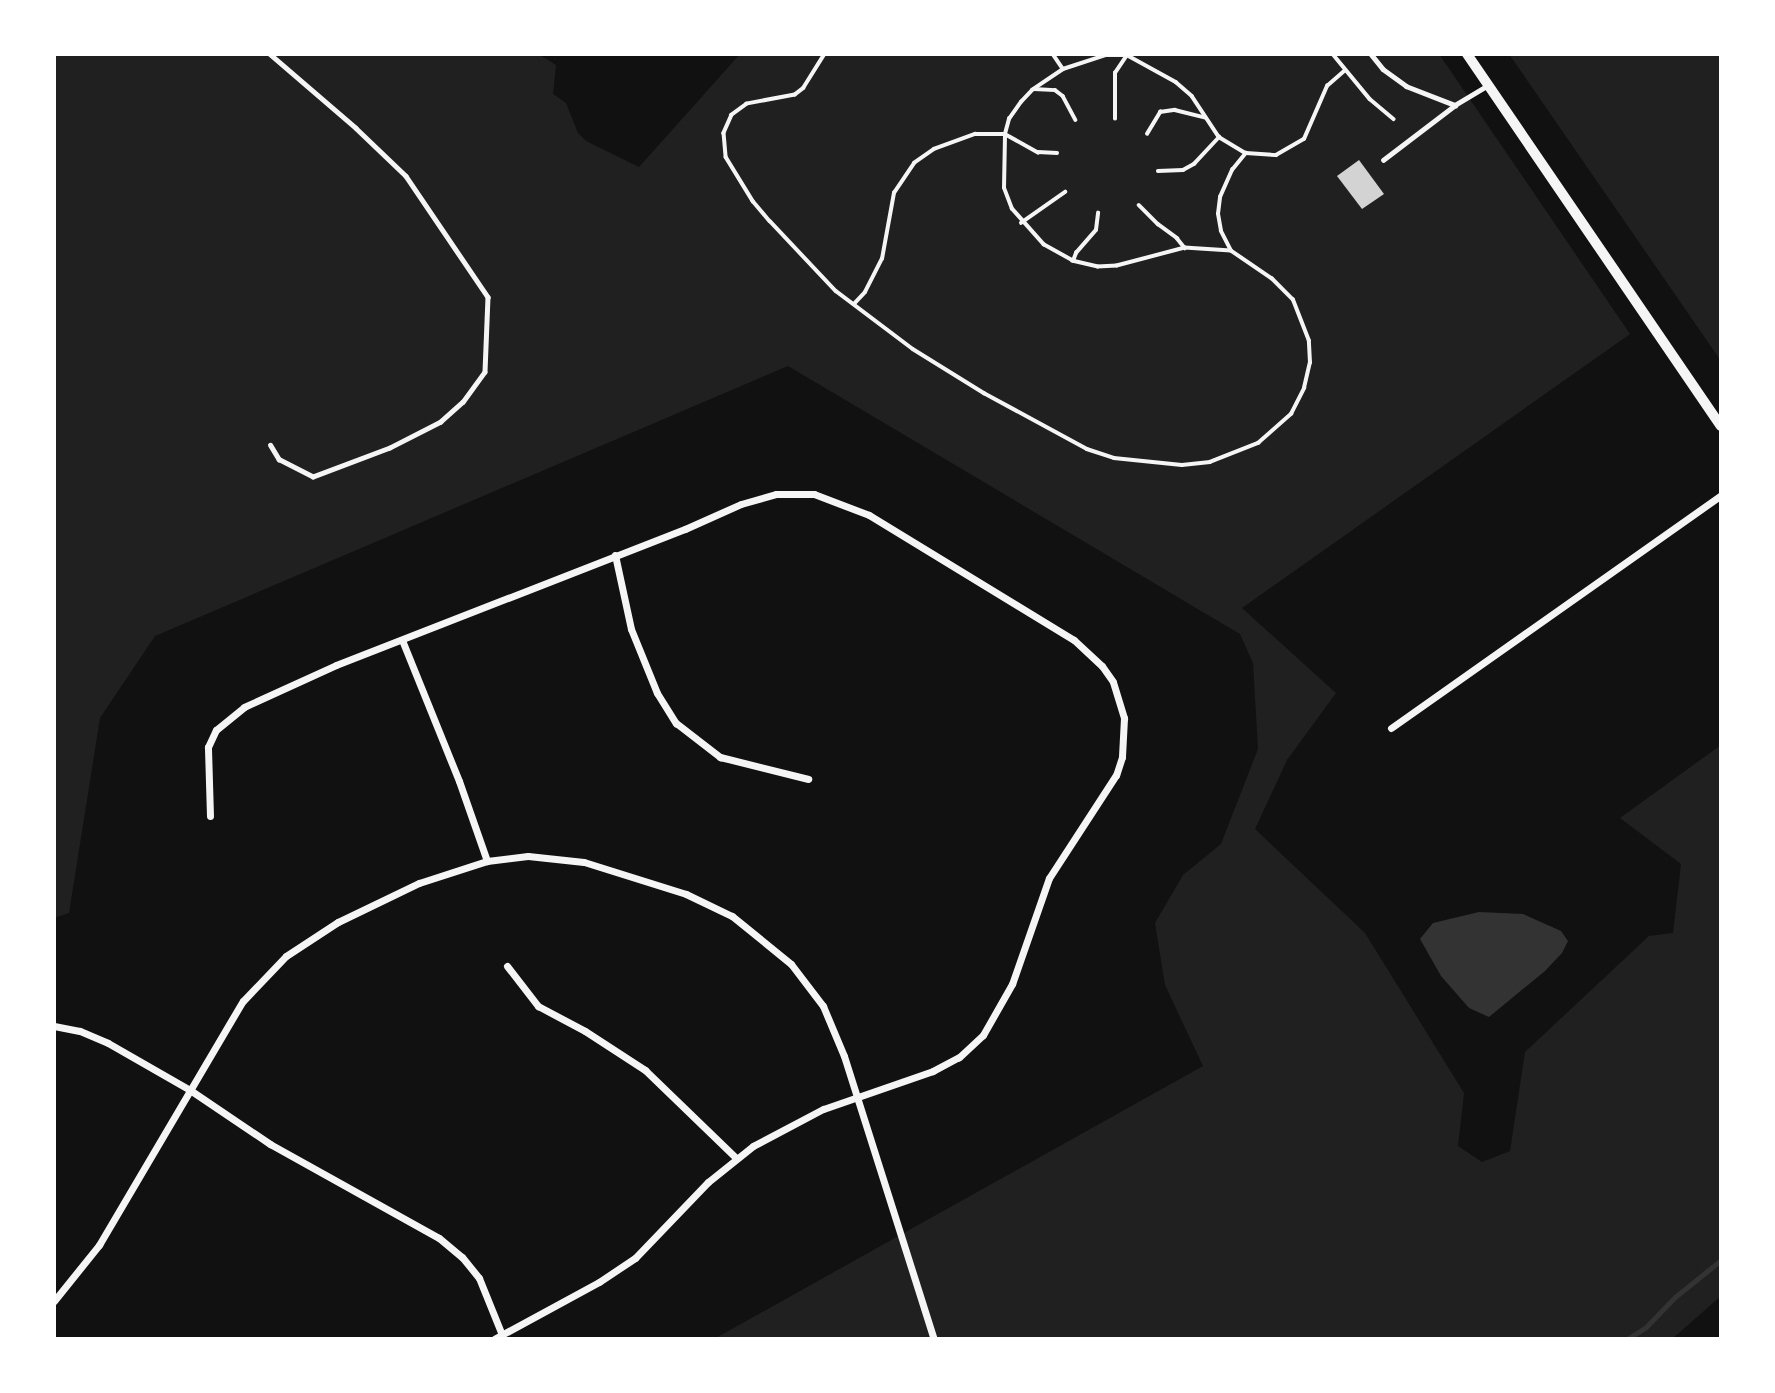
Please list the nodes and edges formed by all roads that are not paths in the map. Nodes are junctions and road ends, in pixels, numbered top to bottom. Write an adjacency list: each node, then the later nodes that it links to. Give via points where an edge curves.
1 (270, 54): 8 (lane, via 406,176 488,297 485,372 441,422 390,448 313,477 279,460)
2 (1371, 54): 5 (lane, via 1406,86)
3 (1467, 54): 4 (street)
4 (1488, 84): 5 (lane); 7 (street)
5 (1455, 105): 6 (lane)
6 (1384, 160)
7 (1721, 426)
8 (270, 445)
9 (1721, 495): 12 (street)
10 (615, 555): 11 (street); 13 (street, via 631,629 657,693 677,723 720,757); 19 (street, via 758,498 814,494 869,515 1074,640 1113,682 1124,718 1124,748 1116,775 1049,878 1012,984 994,1019 971,1047 946,1065)
11 (402, 640): 14 (street, via 261,698 228,718 208,747); 15 (street)
12 (1391, 728)
13 (808, 779)
14 (210, 816)
15 (487, 861): 18 (street, via 419,883 338,922 286,956 243,1001); 19 (street, via 528,856 584,862 686,894 732,916 792,964 823,1006)
16 (507, 966): 20 (street, via 538,1006 645,1070)
17 (54, 1026): 18 (street, via 94,1037)
18 (190, 1090): 21 (street, via 99,1245); 22 (street, via 240,1126 451,1247 479,1278)
19 (858, 1098): 20 (street, via 800,1119); 23 (street)
20 (736, 1158): 22 (street, via 635,1258)
21 (54, 1301)
22 (498, 1337)
23 (934, 1339)

